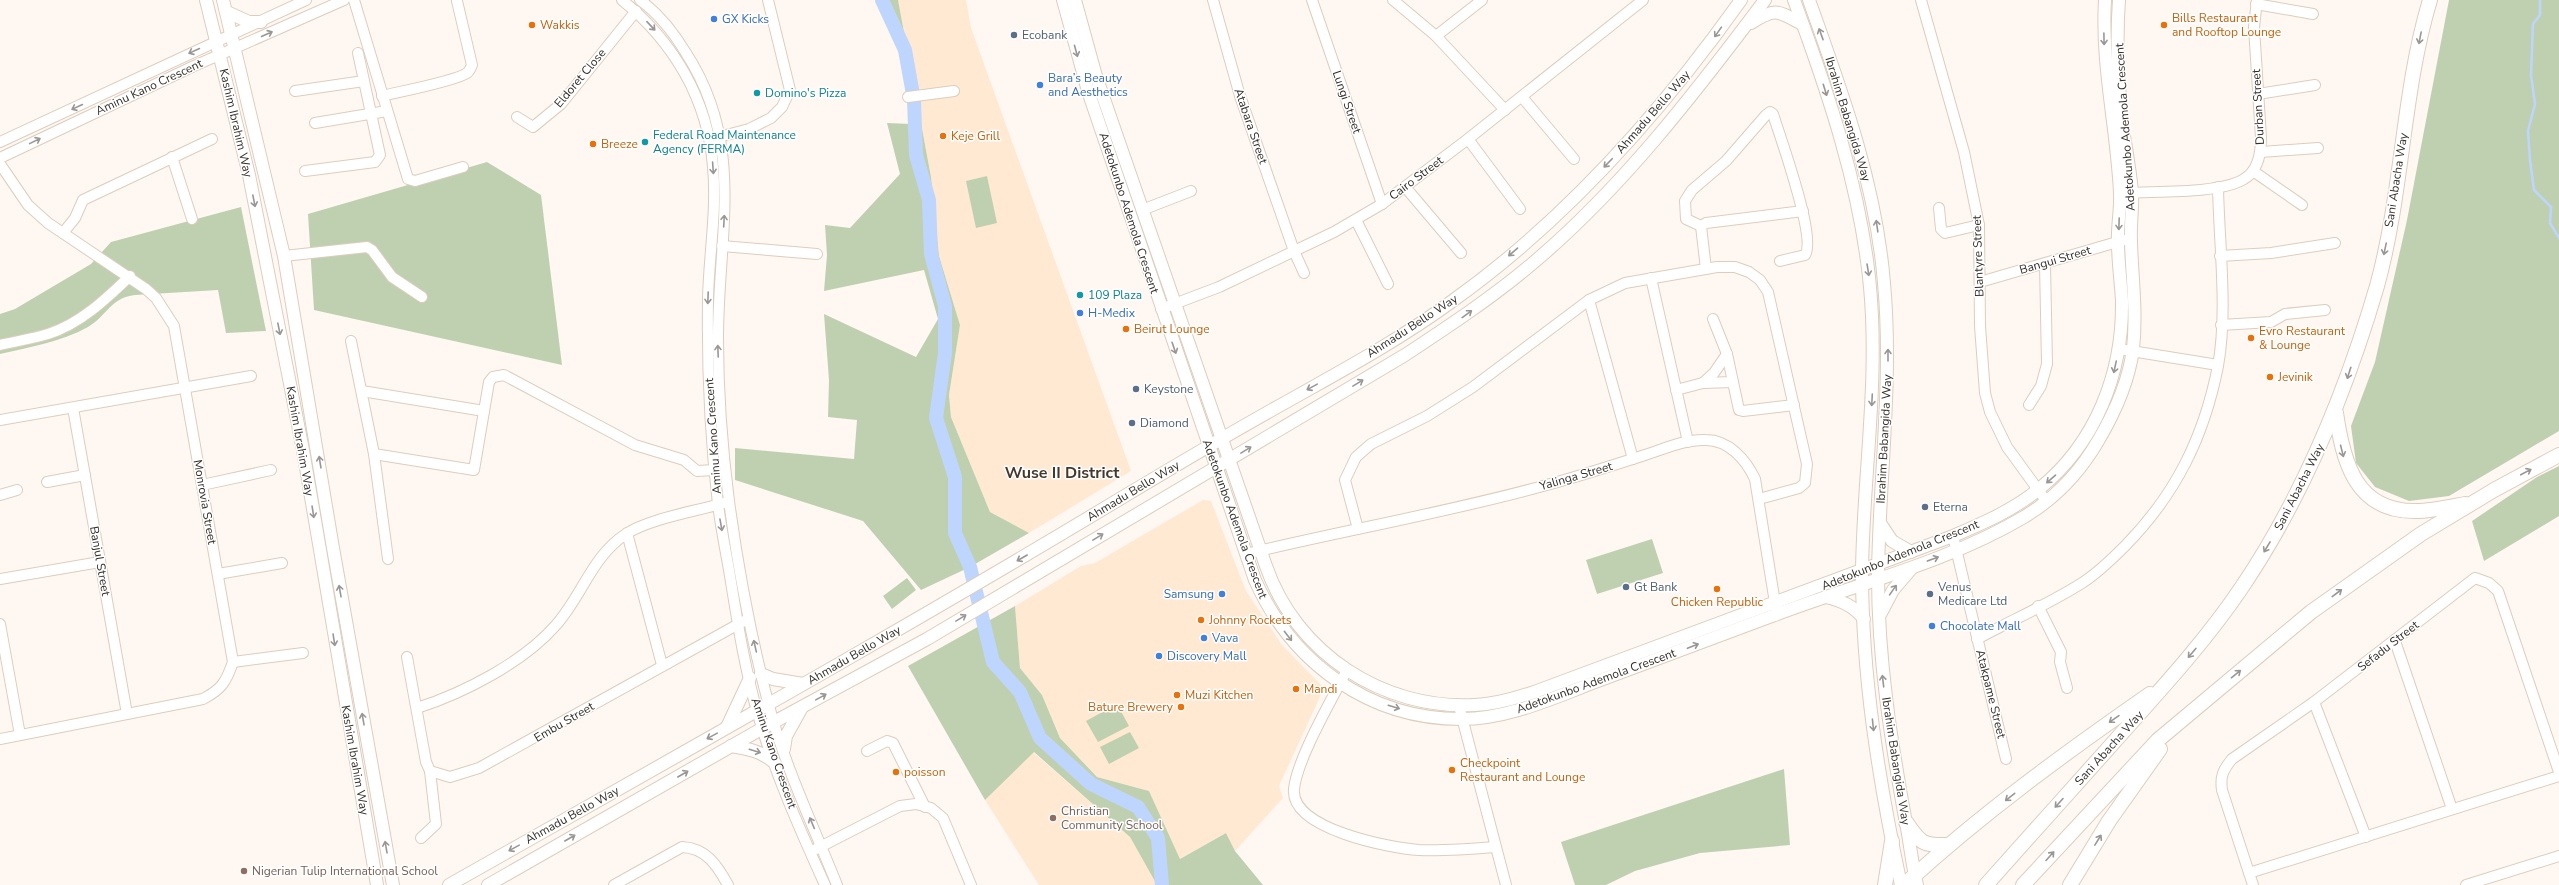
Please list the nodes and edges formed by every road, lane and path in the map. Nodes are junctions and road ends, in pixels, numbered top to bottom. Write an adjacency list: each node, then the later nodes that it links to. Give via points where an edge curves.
1 (206, 0): 34 (main road, Kashim Ibrahim Way)
2 (223, 0): 27 (main road, Kashim Ibrahim Way)
3 (306, 0): 29 (street, Aminu Kano Crescent)
4 (344, 0): 35 (street, Aminu Kano Crescent, one-way to 4)
5 (354, 0): 45 (street)
6 (622, 0): 26 (street, Aminu Kano Crescent)
7 (640, 0): 53 (street, Aminu Kano Crescent, via 660,18 693,64 713,108)
8 (768, 0): 53 (street, via 790,90 782,107 771,118 749,129)
9 (1063, 0): 103 (main road, Adetokunbo Ademola Crescent, one-way to 103, via 1085,82)
10 (1075, 0): 76 (main road, Adetokunbo Ademola Crescent, via 1096,76)
11 (1213, 0): 87 (street, Atabara Street, via 1240,96)
12 (1312, 0): 72 (street, Lungi Street)
13 (1393, 0): 33 (street)
14 (1482, 0): 33 (street)
15 (1643, 0): 47 (street, Cairo Street)
16 (1740, 0): 125 (main road, Ahmadu Bello Way, one-way to 125, via 1692,68 1606,165 1555,215 1498,265 1399,338)
17 (1765, 0): 31 (main road, Ahmadu Bello Way)
18 (1794, 0): 30 (main road, Ibrahim Babangida Way)
19 (1809, 0): 146 (main road, Ibrahim Babangida Way, one-way to 19, via 1888,390 1888,334 1884,281 1874,209 1857,139)
20 (1921, 0): 81 (street, Blantyre Street, via 1964,152)
21 (2106, 0): 71 (main road, Adetokunbo Ademola Crescent, one-way to 71, via 2104,50)
22 (2119, 0): 70 (main road, Adetokunbo Ademola Crescent, via 2120,84)
23 (2430, 0): 123 (highway, Sani Abacha Way, one-way to 123, via 2413,75 2392,215 2378,284)
24 (457, 1): 45 (street, via 472,65 467,73)
25 (2256, 2): 28 (street); 44 (street, Durban Street, via 2254,27)
26 (636, 11): 51 (street, Eldoret Close, via 560,104 533,127); 56 (street, Aminu Kano Crescent, one-way to 56, via 670,48 683,69 702,111)
27 (227, 12): 29 (main road, via 249,22); 32 (main road, Kashim Ibrahim Way)
28 (2313, 14)
29 (261, 22): 32 (street, Aminu Kano Crescent)
30 (1802, 24): 31 (main road, via 1781,12 1773,11); 150 (main road, Ibrahim Babangida Way, one-way to 150, via 1843,148 1859,213 1870,286 1872,390)
31 (1743, 28): 130 (main road, Ahmadu Bello Way, one-way to 31, via 1412,351 1532,264 1613,185 1665,126)
32 (233, 35): 34 (street, Aminu Kano Crescent); 36 (main road, Kashim Ibrahim Way)
33 (1436, 36): 48 (street)
34 (216, 41): 38 (main road, Kashim Ibrahim Way); 57 (street, Aminu Kano Crescent, one-way to 57)
35 (248, 42): 36 (street, Aminu Kano Crescent); 39 (street)
36 (236, 48): 38 (street, Aminu Kano Crescent); 39 (main road, Kashim Ibrahim Way)
37 (358, 52): 40 (street)
38 (220, 55): 61 (street, Aminu Kano Crescent, one-way to 38); 224 (main road, Kashim Ibrahim Way, one-way to 224, via 249,175 303,450)
39 (239, 62): 90 (main road, Kashim Ibrahim Way)
40 (364, 81): 43 (street); 50 (street)
41 (2315, 85): 44 (street)
42 (954, 90): 46 (street)
43 (295, 91)
44 (2258, 94): 59 (street, Durban Street)
45 (382, 96): 49 (street)
46 (908, 97)
47 (1522, 97): 48 (street, Cairo Street); 62 (street)
48 (1505, 110): 55 (street, Cairo Street)
49 (387, 111): 50 (street); 64 (street, via 410,180)
50 (371, 114): 52 (street); 65 (street, via 379,159 375,162)
51 (517, 117)
52 (315, 122)
53 (721, 136): 56 (street); 86 (street, Aminu Kano Crescent, one-way to 53, via 725,190)
54 (212, 139): 60 (street)
55 (1468, 139): 68 (street, Cairo Street); 75 (street)
56 (709, 140): 134 (street, Aminu Kano Crescent, one-way to 134, via 714,167 708,338)
57 (0, 142)
58 (2318, 148): 59 (street)
59 (2261, 152): 66 (street, Durban Street)
60 (172, 157): 78 (street); 82 (street, via 82,200 75,218)
61 (0, 158)
62 (1574, 159)
63 (0, 164): 82 (street, Monrovia Street, via 28,205)
64 (463, 167)
65 (305, 171)
66 (2253, 171): 67 (street, via 2245,179); 73 (street)
67 (2218, 187): 70 (street); 91 (street)
68 (1406, 188): 72 (street, Cairo Street); 88 (street)
69 (1191, 191): 76 (street)
70 (2132, 193): 71 (street); 83 (main road, Adetokunbo Ademola Crescent)
71 (2120, 194): 84 (main road, Adetokunbo Ademola Crescent, one-way to 84)
72 (1382, 204): 79 (street, Cairo Street)
73 (2302, 205)
74 (1939, 208): 81 (street, via 1941,229 1944,232)
75 (1520, 209)
76 (1142, 210): 102 (main road, Adetokunbo Ademola Crescent)
77 (1803, 211): 80 (street, via 1706,223); 80 (street, via 1773,114 1770,112 1726,161 1692,190 1685,201 1686,219); 92 (street, via 1808,251 1805,255)
78 (192, 219)
79 (1356, 220): 87 (street, Cairo Street); 99 (street)
80 (1701, 226): 94 (street)
81 (1979, 226): 98 (street, Blantyre Street)
82 (63, 233): 96 (street, Monrovia Street)
83 (2131, 238): 84 (street, Bangui Street); 110 (main road, Adetokunbo Ademola Crescent)
84 (2118, 242): 93 (street, Bangui Street); 109 (main road, Adetokunbo Ademola Crescent, via 2122,301)
85 (2334, 243): 91 (street, via 2271,253)
86 (722, 246): 89 (street); 142 (street, Aminu Kano Crescent, one-way to 86, via 720,408 718,338)
87 (1294, 251): 95 (street, Atabara Street); 102 (street, Cairo Street, via 1219,287)
88 (1461, 253)
89 (817, 254)
90 (284, 256): 100 (street, via 367,247 392,277); 222 (main road, Kashim Ibrahim Way, one-way to 90)
91 (2220, 256): 106 (street)
92 (1780, 261)
93 (2046, 264): 98 (street, Bangui Street); 120 (street, via 2047,364 2041,386)
94 (1706, 269): 97 (street); 119 (street, via 1735,267 1749,272 1760,280 1773,307)
95 (1304, 273)
96 (130, 276): 108 (street, via 69,325 48,334); 116 (street, Monrovia Street, via 156,298 174,326)
97 (1651, 278): 101 (street, via 1625,283); 117 (street)
98 (1980, 282): 139 (street, Blantyre Street, via 1985,392 1990,412 2007,447)
99 (1388, 284)
100 (422, 297)
101 (1589, 300): 131 (street); 147 (street, via 1473,387 1427,416 1371,444 1356,456 1345,480)
102 (1175, 304): 103 (street, Cairo Street); 125 (main road, Adetokunbo Ademola Crescent)
103 (1161, 310): 127 (main road, Adetokunbo Ademola Crescent, one-way to 127)
104 (2325, 310): 106 (street, via 2285,314 2271,322)
105 (1713, 319): 111 (street)
106 (2221, 325): 112 (street)
107 (351, 341): 118 (street)
108 (0, 345)
109 (2118, 349): 110 (street); 139 (main road, Adetokunbo Ademola Crescent, one-way to 139, via 2111,384 2089,431 2057,473)
110 (2133, 352): 112 (street); 143 (main road, Adetokunbo Ademola Crescent, via 2124,383 2096,445 2065,485)
111 (1727, 354): 114 (street); 115 (street, via 1714,373)
112 (2218, 365): 167 (street, via 2193,447 2176,484 2160,507 2108,562 2082,583)
113 (251, 376): 116 (street)
114 (1733, 382): 115 (street); 119 (street, via 1738,407 1743,411)
115 (1703, 383): 117 (street)
116 (185, 388): 121 (street); 137 (street, Monrovia Street)
117 (1676, 390): 126 (street)
118 (362, 391): 122 (street); 128 (street)
119 (1794, 404): 141 (street, via 1807,464 1805,483 1799,488)
120 (2029, 405)
121 (73, 408): 124 (street); 135 (street, Banjul Street)
122 (484, 410): 128 (street, via 474,470); 134 (street, via 489,382 493,377 504,375 635,445 684,460 697,471)
123 (2336, 413): 144 (highway, one-way to 144, via 2346,463 2353,478 2373,499 2401,510 2416,511); 183 (highway, Sani Abacha Way, one-way to 183, via 2282,521 2242,587)
124 (0, 420)
125 (1222, 438): 127 (main road, Ahmadu Bello Way); 130 (main road, Adetokunbo Ademola Crescent)
126 (1688, 442): 131 (street, Yalinga Street); 141 (street, Yalinga Street, via 1707,440 1723,444 1740,456 1749,465)
127 (1208, 446): 132 (main road, Adetokunbo Ademola Crescent); 185 (main road, Ahmadu Bello Way, one-way to 185, via 917,620)
128 (374, 454): 155 (street)
129 (2559, 455): 144 (highway, one-way to 129)
130 (1230, 459): 132 (main road, Ahmadu Bello Way); 151 (main road, Adetokunbo Ademola Crescent)
131 (1633, 459): 147 (street, Yalinga Street, via 1462,508)
132 (1216, 467): 154 (main road, Adetokunbo Ademola Crescent); 190 (main road, Ahmadu Bello Way, one-way to 132, via 927,638)
133 (271, 470): 137 (street)
134 (714, 470): 145 (street, Aminu Kano Crescent)
135 (85, 475): 136 (street); 156 (street, Banjul Street)
136 (47, 482)
137 (202, 485): 161 (street, Monrovia Street)
138 (17, 490): 140 (street)
139 (2038, 490): 143 (street, Blantyre Street); 149 (main road, Adetokunbo Ademola Crescent, via 2015,506)
140 (0, 495)
141 (1759, 499): 168 (street, Yalinga Street)
142 (729, 501): 145 (street); 170 (street, Aminu Kano Crescent)
143 (2047, 502): 152 (main road, Adetokunbo Ademola Crescent, via 2024,517)
144 (2473, 503): 194 (highway, one-way to 144, via 2311,612 2370,568)
145 (718, 504): 148 (street); 173 (street, Aminu Kano Crescent, one-way to 173)
146 (1880, 523): 153 (main road, via 1892,541); 158 (main road, Ibrahim Babangida Way)
147 (1358, 530): 151 (street, Yalinga Street)
148 (627, 533): 179 (street); 191 (street, via 604,554 556,625 536,644 499,669 433,703)
149 (1953, 536): 152 (street, Atakpame Street); 153 (main road, Adetokunbo Ademola Crescent)
150 (1864, 544): 160 (main road, Ibrahim Babangida Way); 164 (main road, via 1850,566)
151 (1260, 551): 154 (street, Yalinga Street); 180 (main road, Adetokunbo Ademola Crescent, via 1271,582 1295,622 1321,650)
152 (1957, 551): 159 (main road, Adetokunbo Ademola Crescent, one-way to 152); 174 (street, Atakpame Street)
153 (1911, 552): 158 (main road, Adetokunbo Ademola Crescent)
154 (1246, 554): 184 (main road, Adetokunbo Ademola Crescent, one-way to 184, via 1263,598 1288,637 1307,658)
155 (388, 560)
156 (100, 562): 162 (street); 193 (street, Banjul Street)
157 (282, 563): 161 (street)
158 (1878, 564): 160 (main road, Adetokunbo Ademola Crescent); 163 (main road, Ibrahim Babangida Way)
159 (1912, 567): 163 (main road, Adetokunbo Ademola Crescent); 169 (main road, one-way to 159, via 1893,590)
160 (1862, 569): 164 (main road, Adetokunbo Ademola Crescent); 165 (main road, Ibrahim Babangida Way)
161 (218, 574): 178 (street, Monrovia Street)
162 (0, 579)
163 (1878, 580): 165 (main road, Adetokunbo Ademola Crescent); 169 (main road, Ibrahim Babangida Way)
164 (1835, 581): 168 (main road, Adetokunbo Ademola Crescent)
165 (1862, 584): 166 (main road, Adetokunbo Ademola Crescent); 171 (main road, Ibrahim Babangida Way)
166 (1826, 597): 168 (main road, Adetokunbo Ademola Crescent); 171 (main road, via 1852,607)
167 (2038, 606): 174 (street); 186 (street, via 2061,652 2060,662)
168 (1776, 608): 189 (main road, Adetokunbo Ademola Crescent, via 1518,697 1497,703); 195 (main road, Adetokunbo Ademola Crescent, one-way to 168, via 1489,716 1541,703)
169 (1880, 616): 211 (main road, Ibrahim Babangida Way, one-way to 169, via 1888,719 1881,662)
170 (749, 619): 173 (street, Embu Street); 181 (street, Aminu Kano Crescent, one-way to 170)
171 (1864, 619): 214 (main road, Ibrahim Babangida Way, one-way to 214, via 1875,742)
172 (0, 624): 199 (street)
173 (738, 624): 179 (street, Embu Street); 182 (street, Aminu Kano Crescent)
174 (1977, 639): 204 (street, Atakpame Street)
175 (2395, 641): 187 (street, Sefadu Street); 207 (street, Sefadu Street, via 2475,578 2488,583 2498,591); 210 (street)
176 (303, 653): 178 (street)
177 (407, 657): 191 (street)
178 (233, 662): 193 (street, via 218,692 203,699)
179 (662, 665): 206 (street, Embu Street, via 479,768 450,777)
180 (1347, 670): 184 (street); 189 (main road, Adetokunbo Ademola Crescent, via 1403,697 1433,704)
181 (761, 674): 185 (main road, via 779,681); 188 (street, Aminu Kano Crescent)
182 (750, 678): 192 (street, Aminu Kano Crescent); 197 (main road)
183 (2169, 681): 215 (highway, one-way to 215, via 2099,730); 235 (highway, Sani Abacha Way, one-way to 235)
184 (1340, 683): 195 (main road, Adetokunbo Ademola Crescent, one-way to 195, via 1406,711); 217 (street, via 1300,765 1294,790 1297,804 1306,816 1349,835 1385,845 1418,850)
185 (804, 684): 188 (main road, Ahmadu Bello Way)
186 (2067, 688)
187 (2314, 702): 212 (street); 220 (street, Sefadu Street, via 2232,759 2220,778)
188 (768, 704): 192 (main road, Ahmadu Bello Way); 196 (street, Aminu Kano Crescent)
189 (1459, 706): 195 (street)
190 (802, 707): 196 (main road, Ahmadu Bello Way); 202 (main road, via 786,736)
191 (417, 708): 206 (street, via 426,762)
192 (757, 711): 197 (main road, Ahmadu Bello Way); 198 (street, Aminu Kano Crescent)
193 (127, 714): 199 (street)
194 (2184, 716): 236 (highway, one-way to 194, via 2158,740); 237 (highway, one-way to 194, via 2137,780)
195 (1462, 719): 217 (street)
196 (774, 722): 198 (main road, Ahmadu Bello Way); 202 (street, Aminu Kano Crescent)
197 (727, 728): 226 (main road, Ahmadu Bello Way, one-way to 226)
198 (763, 728): 201 (main road, Ahmadu Bello Way); 205 (street, Aminu Kano Crescent)
199 (20, 735): 200 (street)
200 (0, 739)
201 (731, 746): 205 (main road, one-way to 205, via 765,754); 227 (main road, Ahmadu Bello Way, one-way to 201)
202 (784, 750): 216 (street, Aminu Kano Crescent, one-way to 202)
203 (867, 751): 209 (street, via 887,741 893,743)
204 (2006, 759)
205 (775, 763): 218 (street, Aminu Kano Crescent)
206 (430, 771): 213 (street, via 436,824)
207 (2559, 772)
208 (2559, 776): 210 (street)
209 (925, 807): 216 (street, via 916,804 900,806); 231 (street, via 931,808 943,818)
210 (2452, 809): 212 (street)
211 (1906, 822): 215 (highway, via 1923,843 1930,846); 221 (main road, Ibrahim Babangida Way)
212 (2366, 837): 220 (street)
213 (421, 838)
214 (1892, 841): 233 (highway); 234 (main road, Ibrahim Babangida Way)
215 (1948, 845): 221 (highway)
216 (821, 846): 218 (street); 230 (street, Aminu Kano Crescent)
217 (1495, 847): 232 (street)
218 (810, 852): 229 (street, Aminu Kano Crescent)
219 (2559, 856): 239 (street)
220 (2249, 873): 238 (street, Sefadu Street)
221 (1916, 880): 234 (highway)
222 (392, 881): 225 (main road)
223 (619, 884): 228 (street, via 682,847 694,848 708,857)
224 (377, 885)
225 (403, 885)
226 (449, 885)
227 (488, 885)
228 (728, 885)
229 (825, 885)
230 (837, 885)
231 (970, 885)
232 (1506, 885)
233 (1885, 885)
234 (1902, 885)
235 (1986, 885)
236 (2023, 885)
237 (2070, 885)
238 (2253, 885)
239 (2466, 885)

